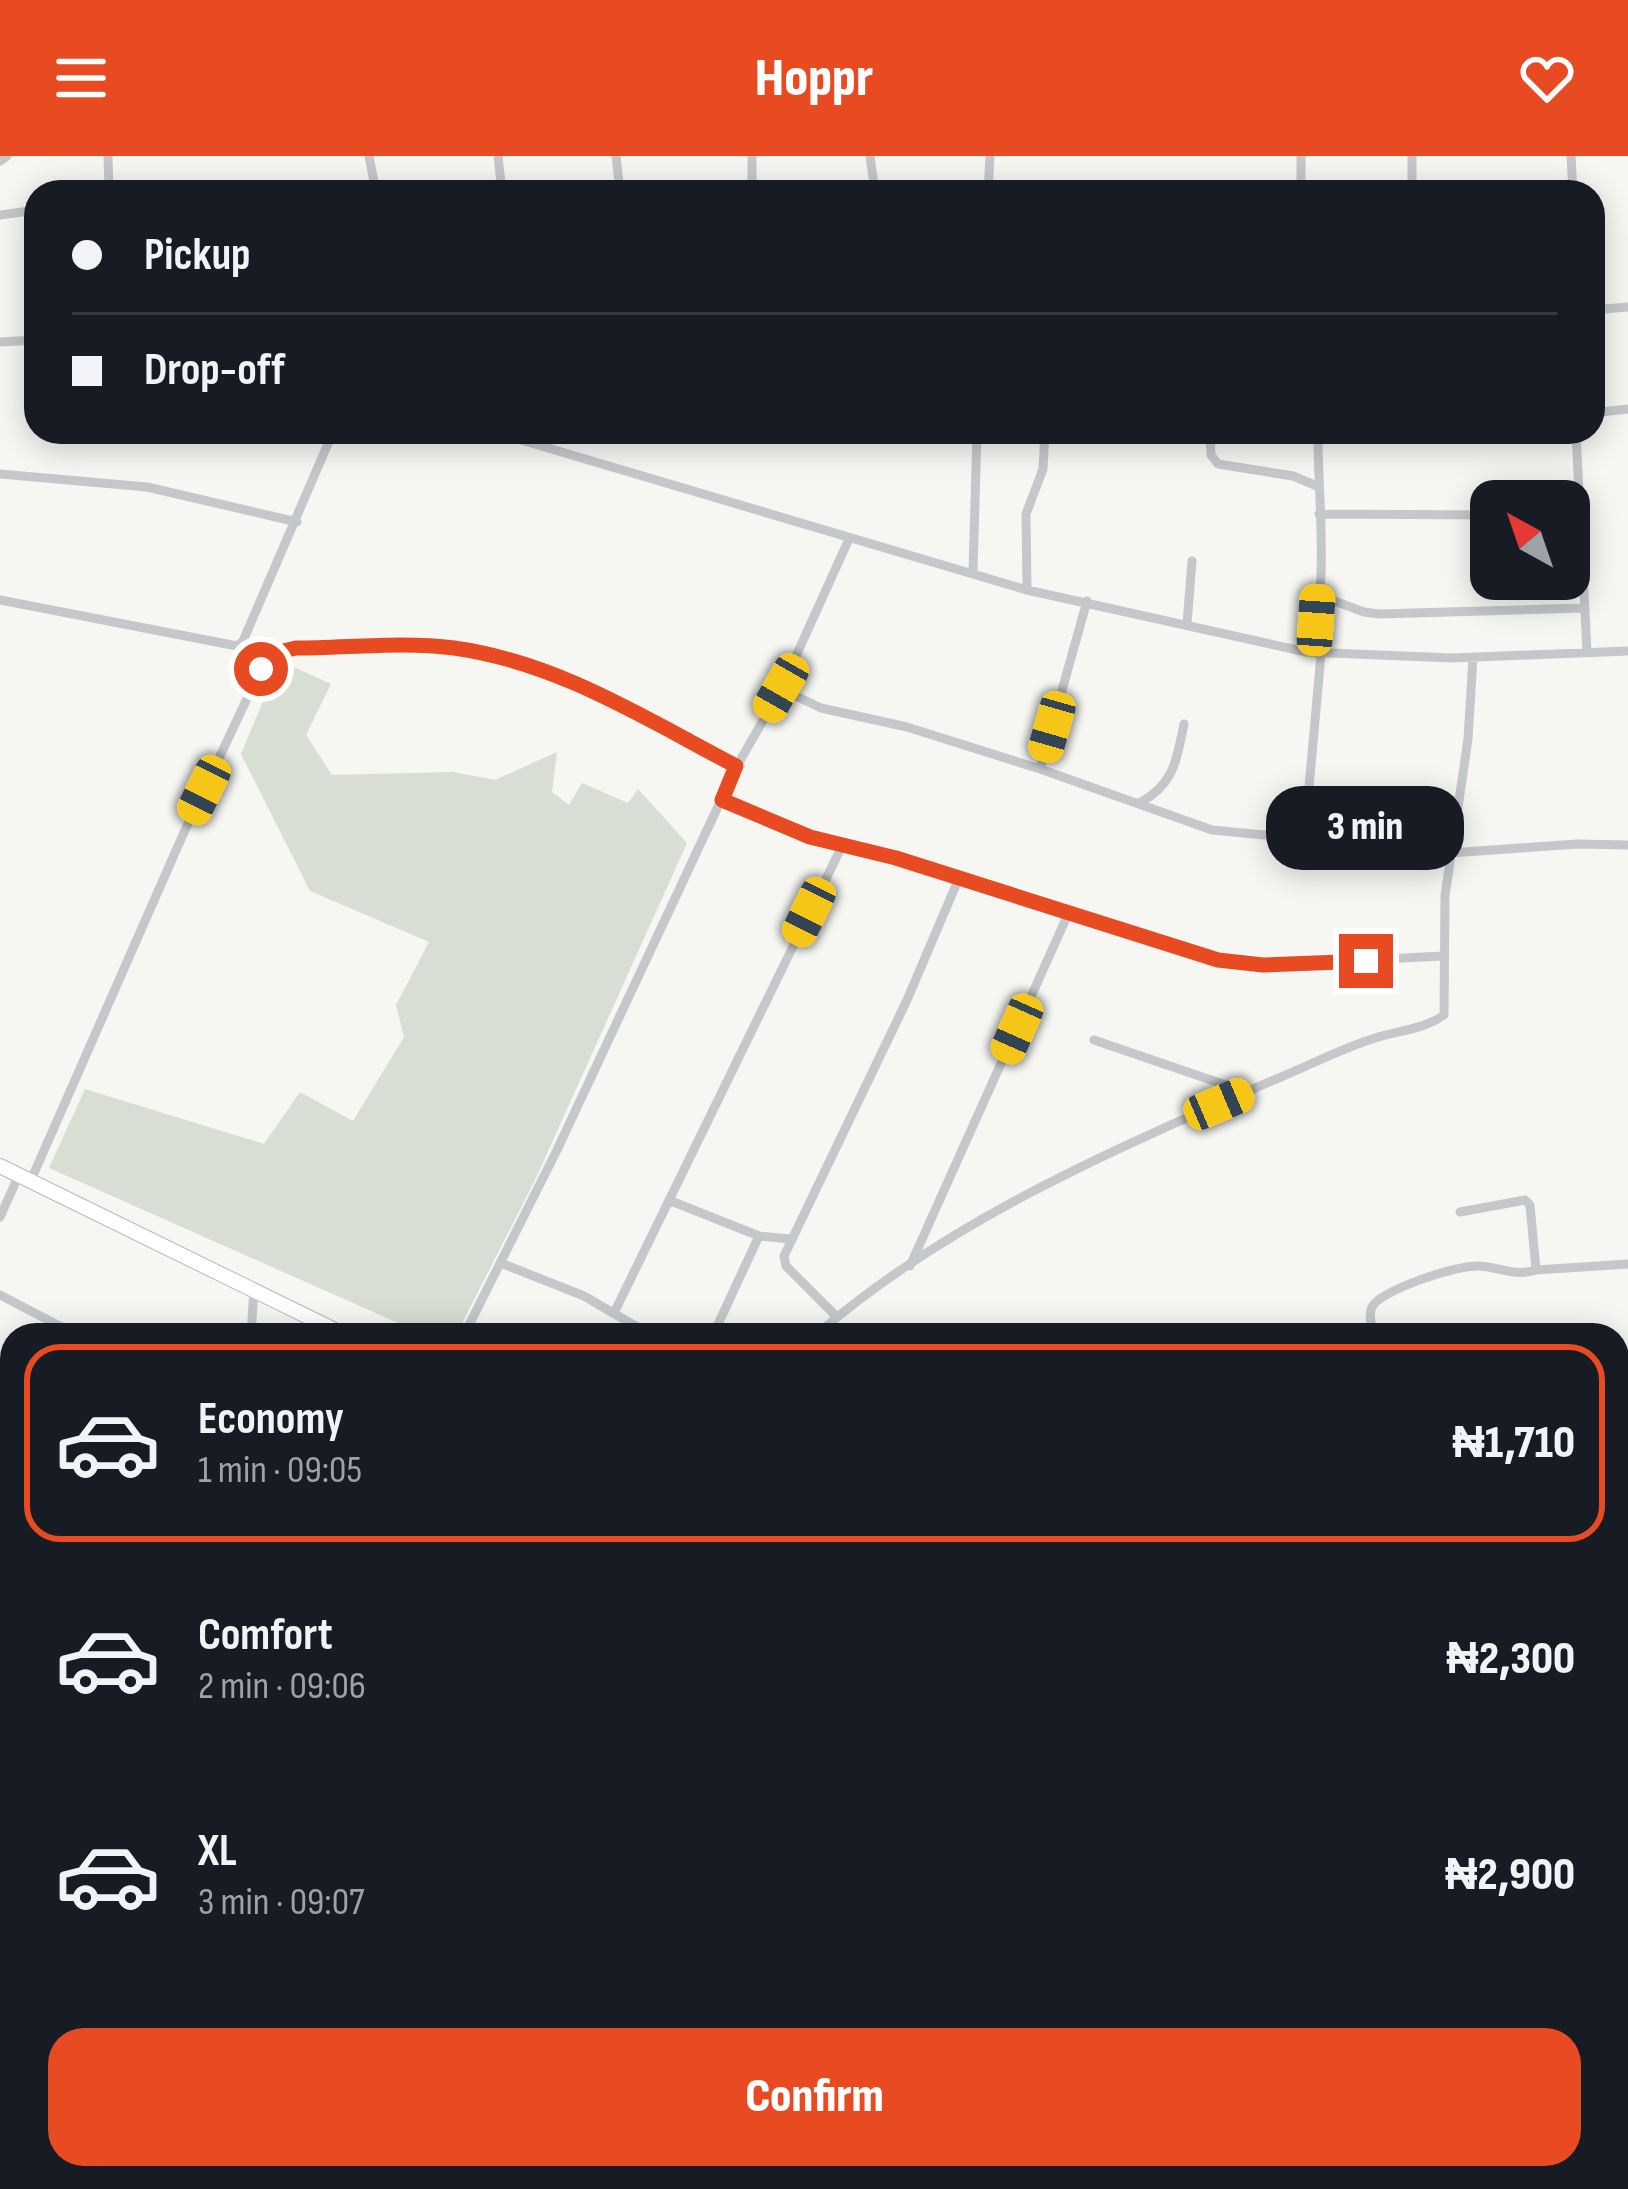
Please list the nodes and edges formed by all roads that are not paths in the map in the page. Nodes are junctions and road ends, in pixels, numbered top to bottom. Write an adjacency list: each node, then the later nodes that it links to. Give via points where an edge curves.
1 (328, 444): 13 (street)
2 (534, 444): 14 (street)
3 (977, 444): 16 (street)
4 (1045, 444): 17 (street, via 1026,514)
5 (1211, 444): 10 (street, via 1218,464)
6 (1318, 444): 10 (street)
7 (1576, 444): 9 (street)
8 (0, 474): 13 (street, via 147,487)
9 (1574, 480)
10 (1317, 486): 11 (street)
11 (1319, 514): 12 (street); 18 (street)
12 (1470, 515)
13 (296, 522): 19 (street, via 243,641 233,647)
14 (849, 538): 16 (street); 29 (street)
15 (1192, 561): 23 (street)
16 (973, 572): 17 (street)
17 (1027, 590): 21 (street)
18 (1318, 595): 22 (street, via 1379,614); 25 (street)
19 (0, 600)
20 (1583, 600): 22 (street)
21 (1087, 602): 23 (street); 32 (street)
22 (1584, 608): 26 (street)
23 (1187, 624): 25 (street)
24 (1628, 651): 26 (street)
25 (1306, 652): 27 (street)
26 (1587, 652): 28 (street)
27 (1321, 654): 28 (street); 35 (street)
28 (1473, 657): 36 (street)
29 (781, 688): 31 (street); 32 (street, via 820,708)
30 (1184, 724): 34 (street, via 1168,781)
31 (736, 766): 33 (street); 46 (street, via 559,674 512,660 452,647 279,652 261,669)
32 (1040, 769): 34 (street)
33 (722, 800): 37 (street); 52 (street)
34 (1140, 803): 35 (street, via 1212,830)
35 (1305, 832): 36 (street)
36 (1453, 832): 39 (street)
37 (843, 844): 40 (street); 47 (street)
38 (1628, 845): 39 (street)
39 (1450, 853): 42 (street)
40 (959, 878): 41 (street); 51 (street)
41 (1069, 912): 42 (street, via 1234,963); 54 (street)
42 (1443, 956): 44 (street, via 1441,1018)
43 (1094, 1040): 44 (street)
44 (1246, 1092): 54 (street, via 1066,1175)
45 (0, 1166): 46 (main road)
46 (25, 1177): 49 (street); 56 (main road)
47 (671, 1201): 50 (street); 58 (street)
48 (1460, 1212): 55 (street, via 1525,1200)
49 (0, 1217)
50 (759, 1236): 51 (street); 65 (street)
51 (791, 1239): 59 (street, via 785,1267)
52 (501, 1263): 58 (street); 63 (street)
53 (1628, 1264): 55 (street)
54 (910, 1266): 59 (street)
55 (1536, 1270): 67 (street, via 1473,1265 1385,1294 1369,1312)
56 (254, 1289): 61 (street); 62 (main road)
57 (0, 1295): 60 (street)
58 (614, 1313): 64 (street)
59 (837, 1317): 66 (street)
60 (54, 1323)
61 (252, 1323)
62 (308, 1323)
63 (470, 1323)
64 (631, 1323)
65 (719, 1323)
66 (830, 1323)
67 (1371, 1323)

